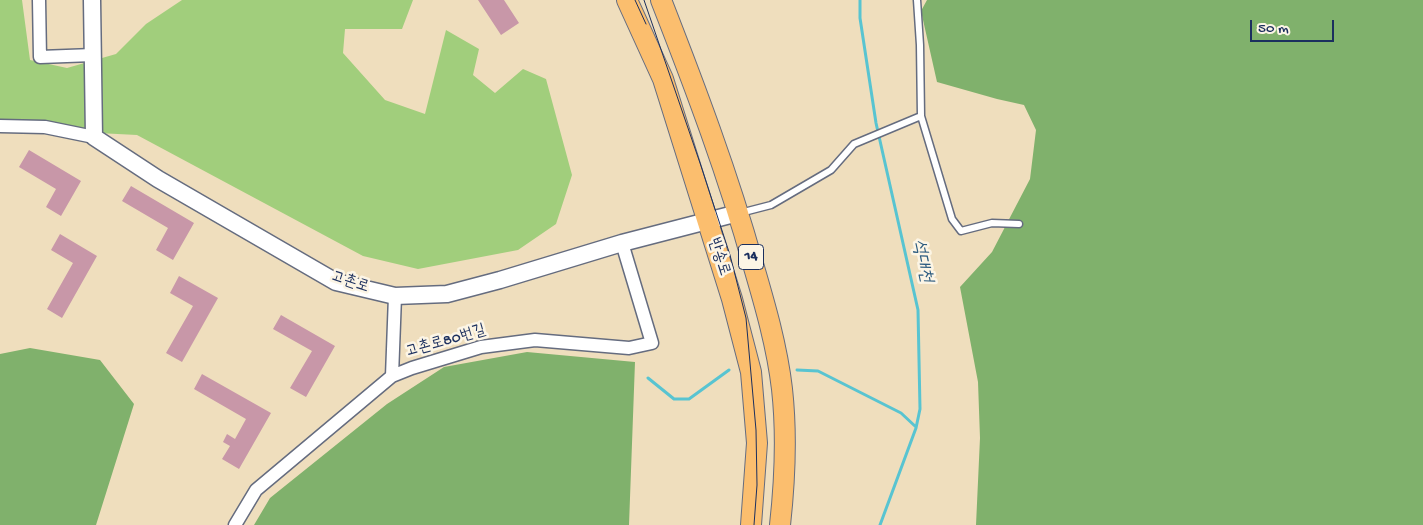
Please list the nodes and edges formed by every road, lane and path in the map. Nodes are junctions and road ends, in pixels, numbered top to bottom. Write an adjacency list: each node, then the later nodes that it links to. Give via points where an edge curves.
1 (39, 0): 6 (street, via 40,57)
2 (92, 0): 6 (street)
3 (627, 0): 11 (main road, 반송로 / 14, via 663,79)
4 (661, 0): 10 (main road, 반송로 / 14, via 696,88)
5 (917, 0): 7 (lane)
6 (93, 56): 9 (street)
7 (921, 116): 10 (lane, via 854,144 831,170 771,205); 12 (lane, via 952,219 961,231 992,223)
8 (0, 126): 9 (street, via 45,127)
9 (94, 137): 14 (street, 고촌로, via 336,282)
10 (738, 213): 11 (street, 고촌로); 18 (main road, 반송로 / 14, via 773,334 782,389 785,437)
11 (706, 220): 13 (street, 고촌로); 17 (main road, 반송로 / 14, via 732,299 751,372 757,443)
12 (1019, 224)
13 (622, 242): 14 (street, 고촌로, via 447,294); 15 (street, 고촌로80번길, via 652,343 628,348 535,340 481,347)
14 (395, 296): 15 (street)
15 (392, 376): 16 (street, 고촌로80번길, via 256,490)
16 (235, 525)
17 (751, 525)
18 (780, 525)

